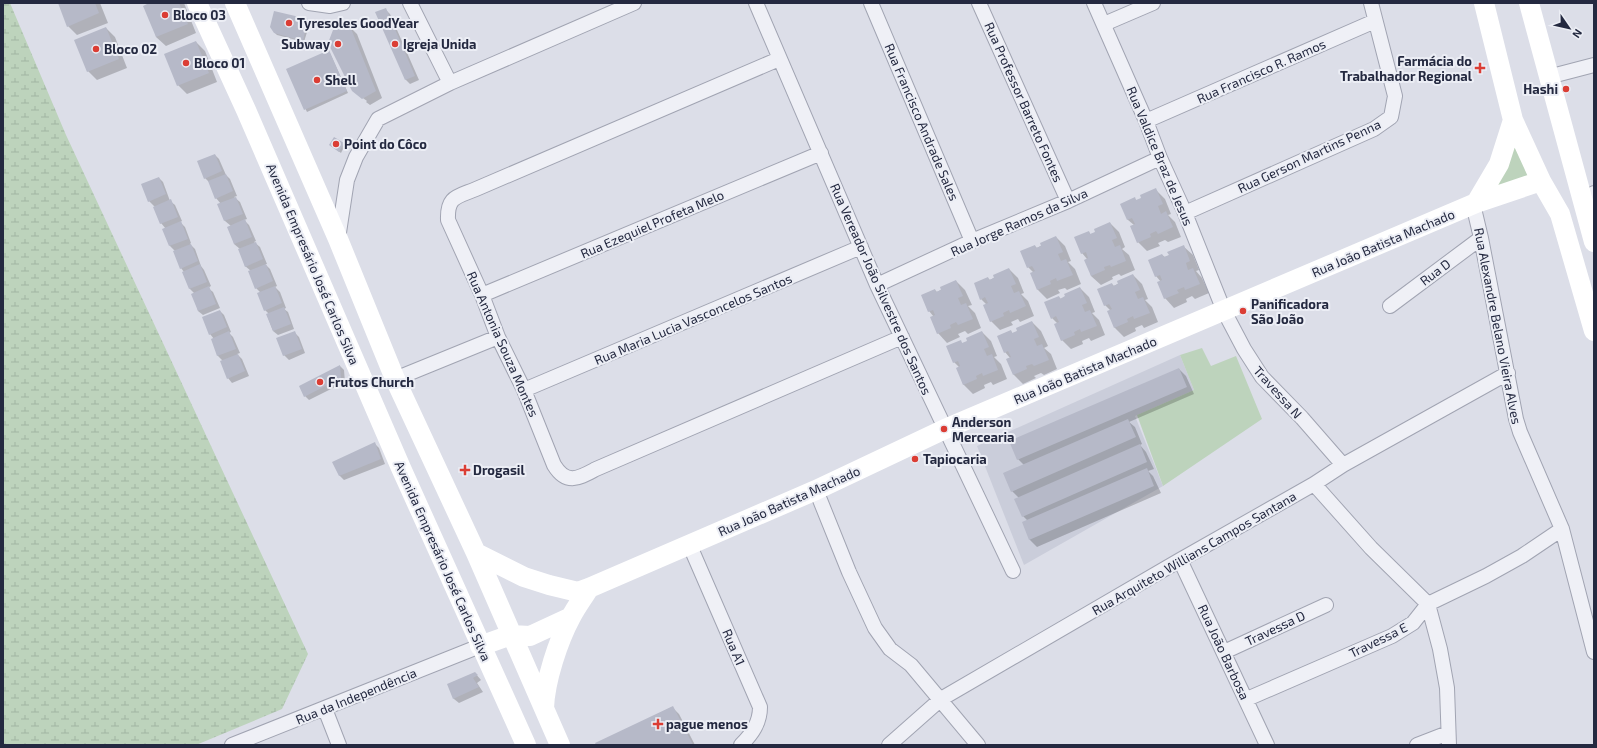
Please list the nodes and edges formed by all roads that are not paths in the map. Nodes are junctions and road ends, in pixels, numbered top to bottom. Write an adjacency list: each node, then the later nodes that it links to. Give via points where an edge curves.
1 (197, 3): 59 (main road, Avenida Empresário José Carlos Silva)
2 (235, 3): 31 (main road)
3 (309, 3): 4 (street, via 330,6)
4 (343, 3)
5 (410, 3): 20 (street)
6 (634, 3): 20 (street)
7 (756, 3): 17 (street, Rua Vereador João Silvestre dos Santos)
8 (871, 3): 32 (street, Rua Francisco Andrade Sales)
9 (979, 3): 27 (street, Rua Professor Barreto Fontes)
10 (1094, 3): 16 (street, Rua Valdice Braz de Jesus)
11 (1153, 3): 16 (street)
12 (1371, 3): 15 (street, Rua Gerson Martins Penna)
13 (1484, 3): 21 (main road)
14 (1529, 3): 19 (main road)
15 (1375, 21): 22 (street, Rua Francisco R. Ramos); 29 (street, Rua Gerson Martins Penna, via 1395,96 1391,117 1374,129)
16 (1104, 24): 22 (street, Rua Valdice Braz de Jesus)
17 (779, 59): 23 (street, Rua Vereador João Silvestre dos Santos); 36 (street, Rua Antonia Souza Montes, via 450,202 447,210 448,220)
18 (1594, 65): 19 (street)
19 (1548, 77): 26 (main road)
20 (450, 82): 31 (street, via 378,119 356,157 347,180)
21 (1513, 120): 25 (main road); 28 (main road, via 1499,164)
22 (1146, 121): 24 (street, Rua Valdice Braz de Jesus)
23 (821, 153): 34 (street, Rua Vereador João Silvestre dos Santos); 36 (street, Rua Ezequiel Profeta Melo)
24 (1160, 158): 27 (street, Rua Jorge Ramos da Silva); 29 (street, Rua Valdice Braz de Jesus)
25 (1541, 181): 28 (main road, Rua João Batista Machado); 39 (main road, via 1560,214)
26 (1588, 197): 33 (main road)
27 (1068, 201): 32 (street, Rua Jorge Ramos da Silva)
28 (1475, 204): 30 (street, Rua Alexandre Belano Vieira Alves); 38 (main road, Rua João Batista Machado)
29 (1184, 213): 38 (street, Rua Valdice Braz de Jesus)
30 (1481, 238): 37 (street, Rua D); 42 (street, Rua Alexandre Belano Vieira Alves)
31 (338, 239): 43 (main road)
32 (972, 241): 35 (street, Rua Jorge Ramos da Silva)
33 (1594, 242)
34 (861, 248): 35 (street, Rua Vereador João Silvestre dos Santos); 44 (street, Rua Maria Lucia Vasconcelos Santos)
35 (877, 285): 41 (street, Rua Vereador João Silvestre dos Santos)
36 (482, 296): 40 (street, Rua Antonia Souza Montes)
37 (1390, 306)
38 (1224, 311): 45 (main road, Rua João Batista Machado); 46 (street, Travessa N, via 1258,372)
39 (1594, 331)
40 (498, 337): 43 (street); 44 (street, Rua Antonia Souza Montes)
41 (902, 337): 44 (street, Rua Antonia Souza Montes, via 574,479 566,477 554,465); 45 (street, Rua Vereador João Silvestre dos Santos)
42 (1508, 374): 46 (street, Rua Arquiteto Willians Campos Santana); 49 (street, Rua Alexandre Belano Vieira Alves, via 1520,432)
43 (395, 379): 51 (main road)
44 (524, 390)
45 (945, 429): 48 (main road, Rua João Batista Machado); 53 (street, Rua Vereador João Silvestre dos Santos)
46 (1343, 465): 47 (street, Rua Arquiteto Willians Campos Santana)
47 (1314, 484): 52 (street, Rua Arquiteto Willians Campos Santana); 55 (street, via 1371,548)
48 (816, 490): 50 (main road, Rua João Batista Machado); 63 (street, via 875,628 890,649 911,666)
49 (1562, 529): 55 (street, Travessa E, via 1522,556); 61 (street, Rua Alexandre Belano Vieira Alves)
50 (690, 546): 54 (main road, Rua João Batista Machado); 71 (street, Rua A1, via 760,707 757,725)
51 (476, 553): 54 (main road, via 524,577 549,585); 58 (main road)
52 (1180, 560): 60 (street, Rua João Barbosa); 63 (street, Rua Arquiteto Willians Campos Santana)
53 (1014, 571)
54 (584, 590): 57 (main road)
55 (1428, 604): 62 (street, Travessa E, via 1413,623 1392,636); 66 (street, via 1447,688)
56 (1326, 605): 60 (street, Travessa D)
57 (571, 617): 58 (main road, via 530,636); 65 (main road, via 544,693)
58 (511, 635): 59 (main road); 65 (main road)
59 (480, 646): 64 (street, Rua da Independência); 69 (main road, Avenida Empresário José Carlos Silva)
60 (1224, 652): 62 (street, Rua João Barbosa)
61 (1594, 652)
62 (1246, 698): 74 (street, Rua João Barbosa)
63 (941, 699): 72 (street, Rua Arquiteto Willians Campos Santana); 73 (street)
64 (325, 709): 67 (street, Rua da Independência); 68 (street)
65 (544, 710): 70 (main road)
66 (1448, 739): 75 (street)
67 (232, 745)
68 (339, 745)
69 (526, 745)
70 (560, 745)
71 (741, 745)
72 (889, 745)
73 (978, 745)
74 (1267, 745)
75 (1417, 745)

